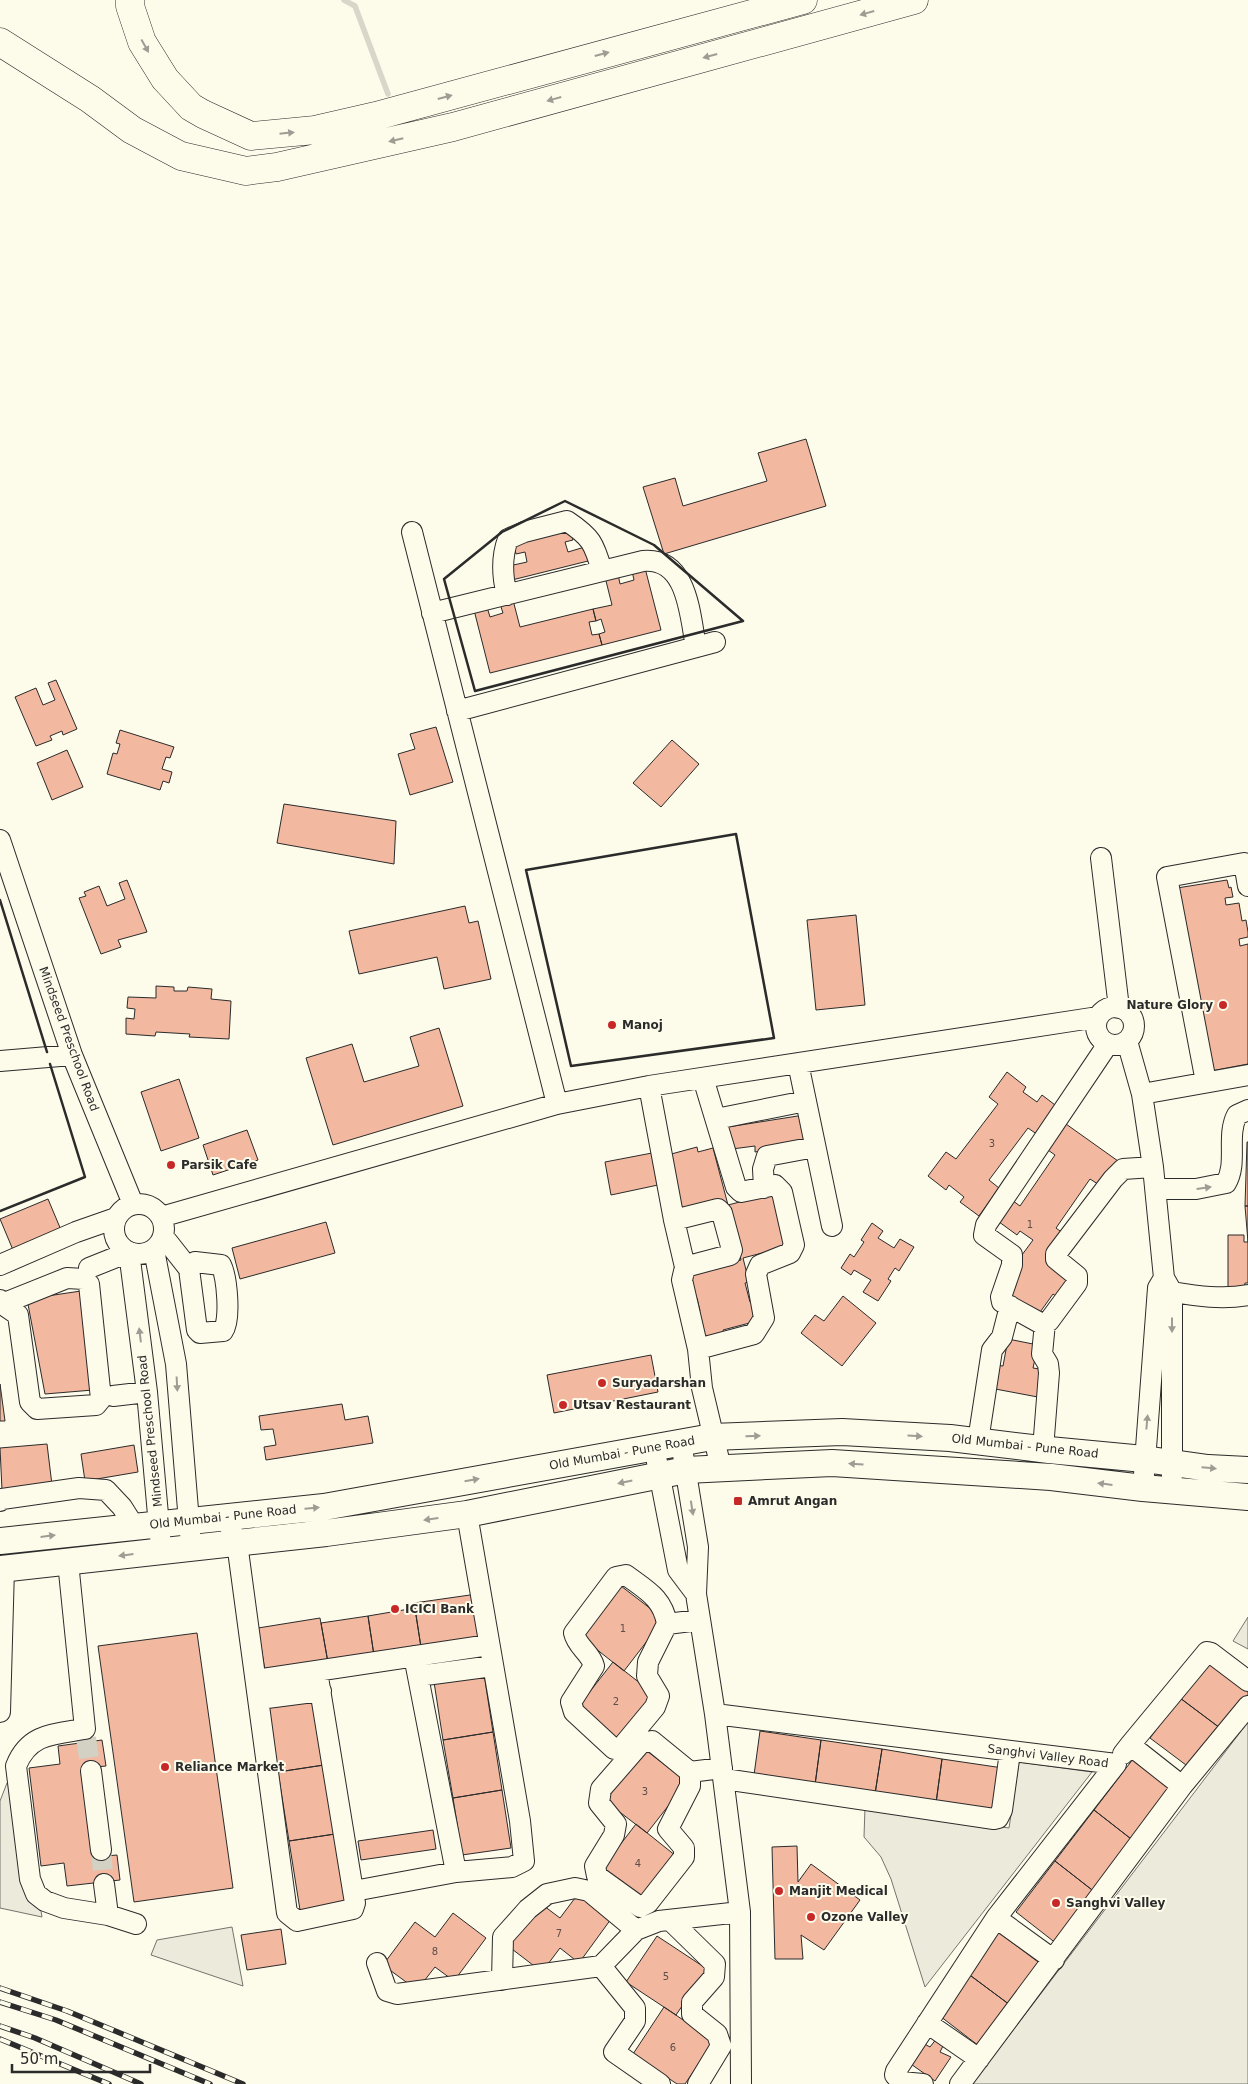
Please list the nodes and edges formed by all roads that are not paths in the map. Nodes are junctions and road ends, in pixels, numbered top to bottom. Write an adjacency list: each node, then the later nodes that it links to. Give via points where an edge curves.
1 (130, 0): 5 (highway, one-way to 5, via 142,42 165,80 203,114)
2 (803, 0): 5 (highway, one-way to 2, via 315,130 376,116)
3 (914, 0): 6 (highway, one-way to 6, via 453,127 277,168)
4 (0, 42): 6 (highway, via 132,130 180,156)
5 (251, 136): 6 (highway)
6 (242, 170)
7 (412, 532): 10 (street)
8 (602, 571): 9 (street); 9 (street, via 595,546 581,530 567,521 508,539 502,577); 12 (street, via 653,560 665,566 680,581 690,603)
9 (507, 594): 10 (street)
10 (432, 613): 13 (street)
11 (715, 642): 12 (street)
12 (696, 647): 13 (street)
13 (457, 711): 30 (street)
14 (0, 841): 16 (street, Mindseed Preschool Road)
15 (1101, 858): 18 (street)
16 (5, 872): 21 (street, Mindseed Preschool Road)
17 (1248, 886): 26 (street, via 1244,863 1167,877)
18 (1119, 1008): 19 (street, via 1107,1009); 20 (street, via 1133,1019 1134,1031)
19 (1098, 1017): 20 (street, via 1096,1030 1102,1041); 23 (street)
20 (1118, 1042): 28 (street); 50 (street, via 986,1225 984,1235 1012,1255 1012,1265 1001,1297 1002,1302)
21 (72, 1055): 22 (street); 37 (street, Mindseed Preschool Road)
22 (0, 1061)
23 (798, 1063): 25 (street); 29 (street)
24 (1248, 1075): 26 (street)
25 (703, 1078): 27 (street); 32 (street)
26 (1206, 1082): 28 (street)
27 (649, 1086): 30 (street); 39 (street)
28 (1142, 1094): 34 (street)
29 (806, 1101): 32 (street); 33 (street)
30 (557, 1104): 41 (street)
31 (1248, 1110): 36 (street, one-way to 31, via 1196,1189 1226,1183 1230,1175 1232,1125 1237,1115)
32 (716, 1119): 35 (street, via 736,1187 741,1192)
33 (816, 1147): 35 (street, via 767,1156 763,1168); 40 (street)
34 (1153, 1167): 36 (street); 51 (street, via 1123,1169 1056,1254 1056,1259 1077,1276 1077,1283 1050,1321)
35 (764, 1188): 52 (street, via 775,1185 782,1192 794,1245 790,1252 760,1264 756,1274 764,1318 754,1334)
36 (1156, 1189): 47 (street)
37 (133, 1204): 38 (street); 41 (street, via 149,1205 158,1211)
38 (116, 1218): 42 (street, via 113,1227 115,1239); 43 (street)
39 (674, 1220): 44 (street); 44 (street, via 718,1209 732,1250 730,1255)
40 (832, 1226)
41 (160, 1234): 42 (street, via 144,1254); 46 (street); 72 (street, one-way to 72, via 176,1364)
42 (130, 1252): 45 (street); 53 (street, Mindseed Preschool Road, one-way to 42)
43 (0, 1265)
44 (685, 1267): 52 (street, via 682,1280)
45 (89, 1268)
46 (189, 1269)
47 (1168, 1285): 48 (street, via 1196,1296); 60 (street, one-way to 47, via 1158,1288); 61 (street, one-way to 61)
48 (1248, 1295)
49 (1, 1302): 49 (street, via 18,1315 30,1402 37,1409 96,1405 101,1399 89,1284 84,1279 67,1278)
50 (1010, 1306): 51 (street); 56 (street, via 1002,1337 992,1350)
51 (1045, 1323): 59 (street, via 1042,1354 1049,1373)
52 (698, 1349): 55 (street)
53 (148, 1398): 54 (street); 73 (street, Mindseed Preschool Road)
54 (113, 1401)
55 (712, 1437): 56 (main road, Old Mumbai - Pune Road, one-way to 56, via 842,1432); 57 (main road, Old Mumbai - Pune Road); 62 (street)
56 (978, 1441): 59 (main road, Old Mumbai - Pune Road)
57 (681, 1442): 58 (main road, Old Mumbai - Pune Road); 63 (street)
58 (654, 1447): 65 (street); 71 (main road, Old Mumbai - Pune Road, one-way to 58, via 324,1507)
59 (1043, 1449): 60 (main road, Old Mumbai - Pune Road)
60 (1144, 1459): 61 (main road, Old Mumbai - Pune Road); 66 (street)
61 (1173, 1463): 64 (main road, Old Mumbai - Pune Road, one-way to 64); 67 (street)
62 (721, 1468): 63 (main road); 66 (main road, one-way to 62, via 1051,1477 832,1463)
63 (686, 1470): 65 (main road); 80 (street, one-way to 80, via 698,1547)
64 (1248, 1470)
65 (660, 1475): 70 (main road, one-way to 70); 80 (street, via 678,1570)
66 (1143, 1488): 67 (main road)
67 (1171, 1491): 68 (main road)
68 (1248, 1497)
69 (0, 1502): 73 (street, via 2,1499 79,1488 106,1490)
70 (467, 1514): 75 (main road, one-way to 75); 83 (street)
71 (225, 1516): 72 (main road, Old Mumbai - Pune Road); 75 (street)
72 (189, 1520): 73 (main road, Old Mumbai - Pune Road); 76 (street)
73 (146, 1525): 74 (main road, Old Mumbai - Pune Road, one-way to 73); 77 (street, Mindseed Preschool Road)
74 (0, 1541)
75 (237, 1543): 76 (main road); 89 (street)
76 (192, 1548): 77 (main road)
77 (162, 1551): 78 (main road, one-way to 78)
78 (68, 1562): 79 (main road); 106 (street, via 86,1733 41,1737 20,1755 16,1766 18,1785 30,1880 36,1894 64,1908)
79 (2, 1569): 92 (street)
80 (696, 1594): 81 (street)
81 (699, 1620): 82 (street); 93 (street)
82 (667, 1624): 82 (street, via 648,1662 647,1676 660,1696 621,1748 614,1750 574,1712 571,1702 594,1666 574,1633 616,1577 626,1575 658,1600)
83 (489, 1645): 84 (street); 85 (street)
84 (414, 1656): 86 (street); 87 (street)
85 (493, 1666): 87 (street); 102 (street, via 524,1861 512,1867)
86 (317, 1672): 89 (street); 90 (street)
87 (418, 1676): 102 (street)
88 (1248, 1681): 94 (street, via 1207,1652)
89 (257, 1690): 90 (street); 104 (street, via 288,1913 296,1921 352,1909)
90 (321, 1691): 104 (street)
91 (1248, 1706): 100 (street)
92 (0, 1712)
93 (715, 1714): 95 (street, Sanghvi Valley Road); 99 (street)
94 (1130, 1745): 96 (street); 100 (street)
95 (1010, 1752): 96 (street, Sanghvi Valley Road); 99 (street, via 1002,1810 998,1818)
96 (1116, 1764): 107 (street, Sanghvi Valley Road)
97 (91, 1771): 101 (street)
98 (690, 1772): 98 (street, via 690,1786 668,1829 684,1848 684,1857 648,1903 640,1907 597,1876 595,1866 614,1835 616,1824 599,1803 601,1789 641,1743 652,1740); 99 (street)
99 (723, 1773): 105 (street)
100 (1182, 1786): 111 (street)
101 (101, 1850)
102 (456, 1872): 104 (street)
103 (104, 1884): 106 (street)
104 (354, 1891)
105 (740, 1912): 108 (street); 118 (street)
106 (108, 1915): 109 (street)
107 (996, 1918): 111 (street); 115 (street, Sanghvi Valley Road)
108 (670, 1920): 110 (street, via 659,1920); 117 (street, via 715,1964 714,1977 692,2002 692,2014 717,2034 721,2046)
109 (136, 1924)
110 (636, 1930): 113 (street); 114 (street, via 589,1891 575,1888 547,1894 528,1908 503,1937)
111 (1054, 1960): 116 (street)
112 (376, 1963): 114 (street, via 386,1991 398,1994)
113 (601, 1966): 114 (street); 119 (street, via 635,2008 635,2021 614,2052)
114 (502, 1980)
115 (927, 2023): 116 (street); 120 (street, Sanghvi Valley Road, via 895,2075 901,2082)
116 (979, 2059): 121 (street)
117 (702, 2077): 118 (street)
118 (741, 2079)
119 (660, 2084)
120 (923, 2084)
121 (960, 2084)

